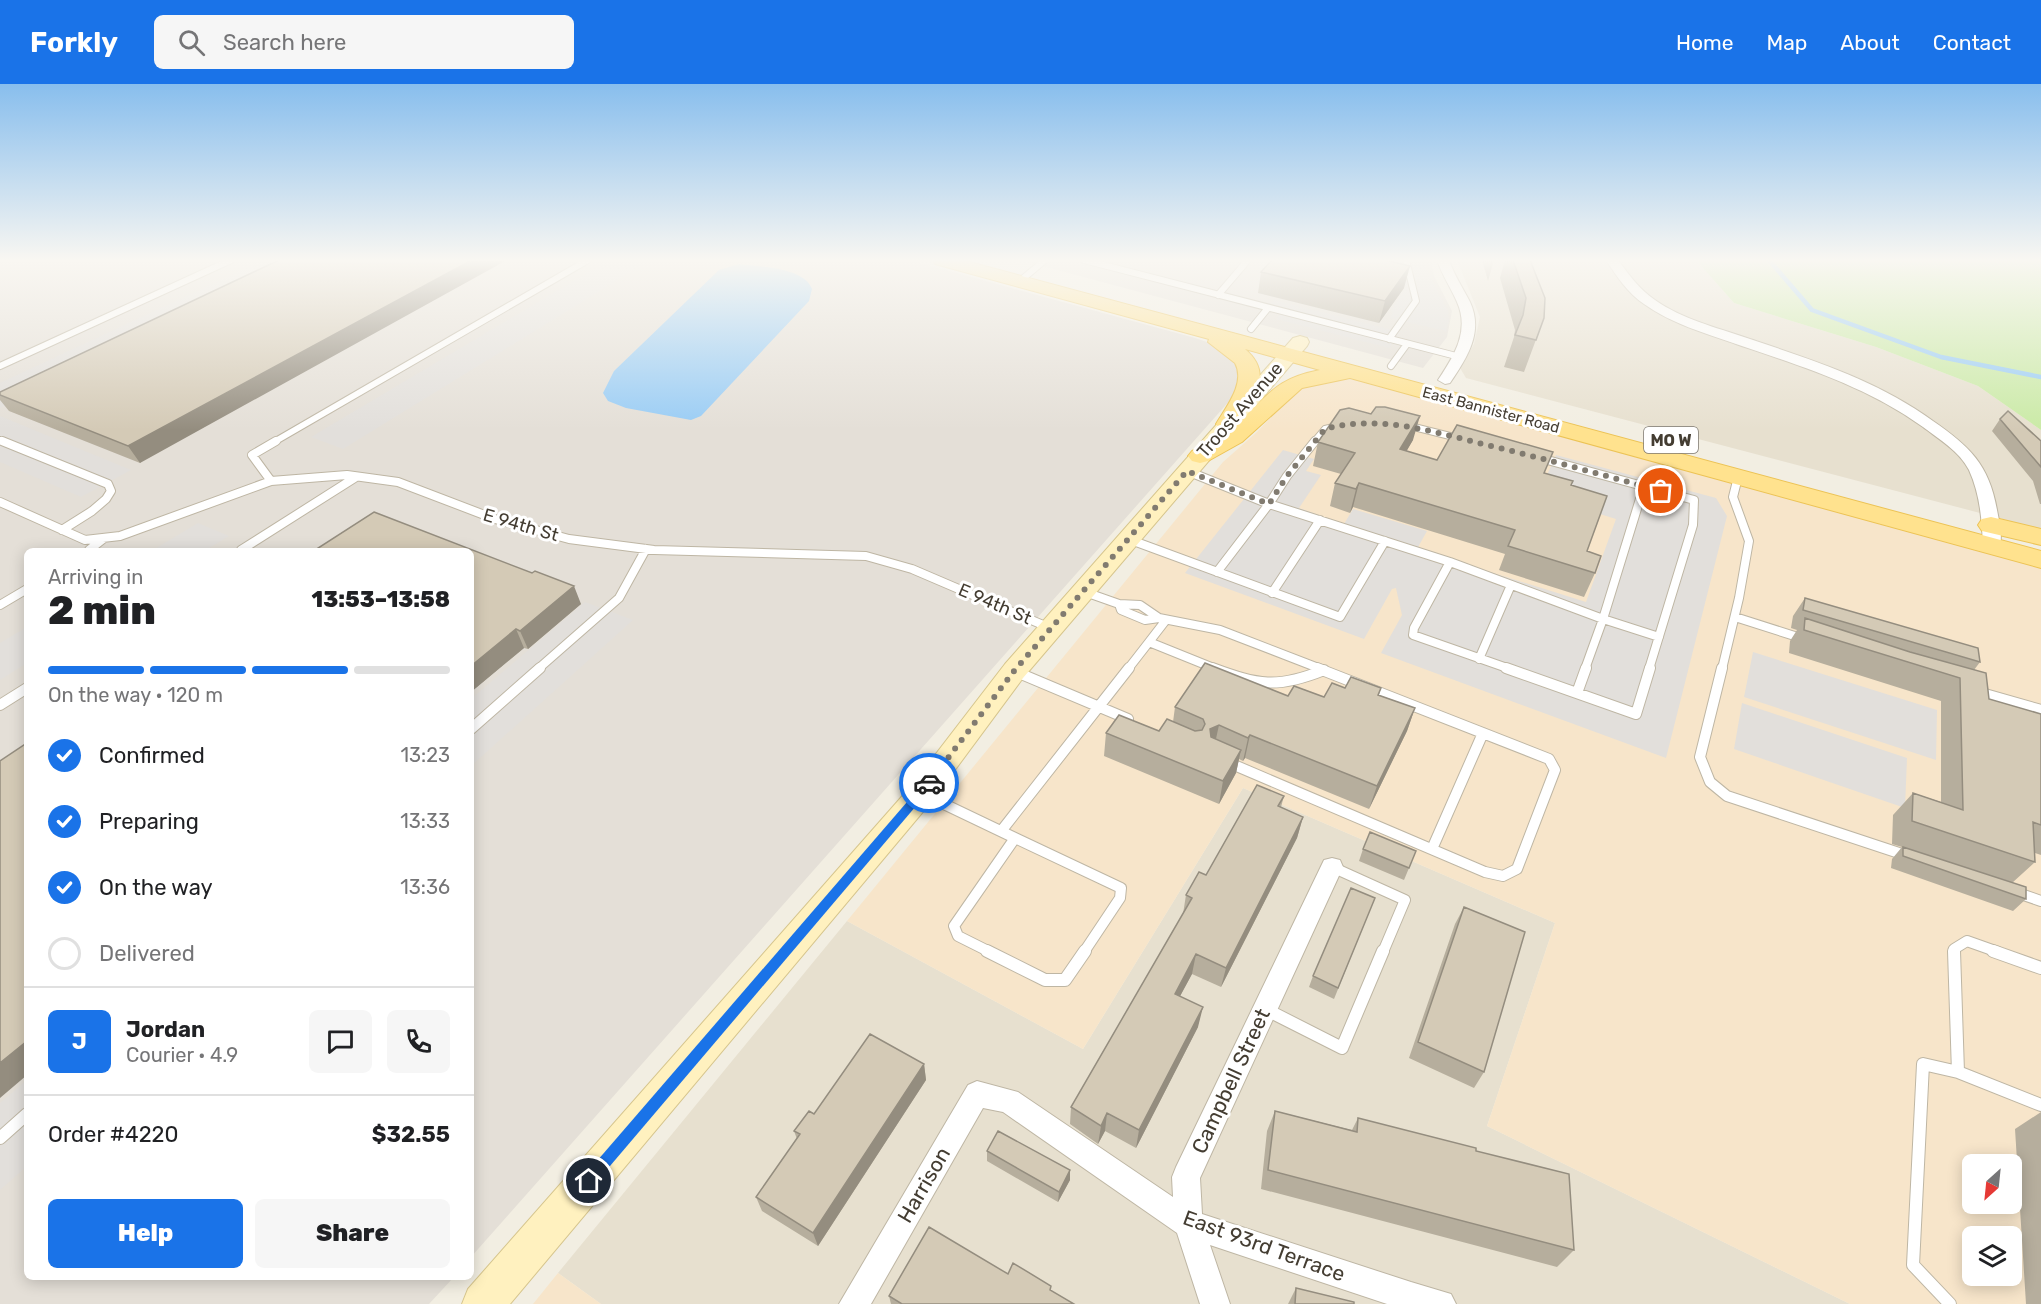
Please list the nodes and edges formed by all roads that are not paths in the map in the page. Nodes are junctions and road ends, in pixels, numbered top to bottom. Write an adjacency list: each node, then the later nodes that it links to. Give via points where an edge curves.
1 (107, 317): 16 (lane)
2 (490, 317): 28 (lane, via 252,455)
3 (1132, 317): 19 (main road, via 1214,339 1245,359 1251,373 1248,385)
4 (1163, 317): 14 (main road, East Bannister Road / MO W)
5 (1209, 317): 11 (main road, East Bannister Road / MO W)
6 (1260, 317): 11 (lane)
7 (1303, 317): 12 (lane)
8 (1405, 317): 12 (lane)
9 (1468, 317): 15 (street, via 1468,340)
10 (1676, 317): 34 (street, via 1850,378 1910,411 1971,461 1982,485)
11 (1251, 328): 14 (main road, East Bannister Road / MO W)
12 (1389, 339): 13 (lane)
13 (1407, 344): 15 (lane); 17 (lane)
14 (1294, 348): 17 (main road, East Bannister Road / MO W); 19 (main road, Troost Avenue)
15 (1460, 357): 18 (street)
16 (0, 366)
17 (1381, 371): 18 (main road, East Bannister Road / MO W); 25 (main road, via 1295,381 1241,431); 27 (main road, East Bannister Road / MO W)
18 (1445, 380): 34 (main road, East Bannister Road / MO W)
19 (1228, 424): 25 (main road, Troost Avenue)
20 (1395, 424): 23 (lane)
21 (1346, 425): 31 (lane, via 1325,429)
22 (0, 440): 33 (lane, via 108,484 111,491 106,499)
23 (1468, 440)
24 (1535, 456): 29 (lane)
25 (1193, 464): 31 (lane); 37 (main road, Troost Avenue)
26 (356, 477): 28 (lane, E 94th St); 40 (lane); 41 (lane, E 94th St, via 398,482 495,519 569,539)
27 (1738, 477): 34 (main road, East Bannister Road / MO W); 50 (lane, via 1733,497 1749,541)
28 (271, 481): 35 (lane, E 94th St, via 120,536)
29 (1644, 486): 52 (lane); 54 (lane, via 1694,500 1693,525)
30 (0, 502): 33 (lane, E 94th St)
31 (1269, 504): 32 (lane); 44 (lane)
32 (1320, 520): 38 (lane); 48 (lane)
33 (62, 530): 35 (lane, E 94th St, via 85,540)
34 (1991, 536): 36 (main road); 42 (main road, East Bannister Road / MO W)
35 (104, 538): 39 (lane)
36 (2041, 538)
37 (1128, 539): 44 (lane); 47 (main road, Troost Avenue)
38 (1385, 541): 43 (lane); 48 (lane, via 1340,617)
39 (92, 548)
40 (244, 548)
41 (646, 549): 53 (lane, E 94th St, via 866,556 912,569); 67 (lane, via 608,610)
42 (2041, 560)
43 (1450, 562): 45 (lane); 57 (lane, via 1413,635)
44 (1217, 572): 48 (lane)
45 (1510, 585): 52 (lane); 57 (lane)
46 (24, 591): 49 (lane)
47 (1083, 591): 51 (lane, via 1119,604 1121,610 1145,620); 53 (main road, Troost Avenue)
48 (1272, 593)
49 (0, 605)
50 (1735, 618): 56 (lane); 74 (lane, via 1700,757 1710,782 1727,796)
51 (1163, 619): 55 (lane); 58 (lane, via 1220,630)
52 (1603, 619): 54 (lane); 62 (lane)
53 (1050, 628): 59 (main road, Troost Avenue)
54 (1659, 637): 62 (lane, via 1636,714)
55 (1149, 642): 58 (lane, via 1257,682 1300,680); 64 (lane)
56 (1811, 642)
57 (1479, 658): 62 (lane)
58 (1324, 670): 68 (lane)
59 (1014, 671): 64 (lane); 70 (main road, Troost Avenue)
60 (1965, 689): 65 (lane)
61 (24, 690): 63 (lane)
62 (1577, 693)
63 (0, 705)
64 (1099, 707): 66 (lane); 71 (lane)
65 (2041, 710)
66 (1141, 725)
67 (474, 726)
68 (1483, 733): 73 (lane); 73 (lane, via 1549,759 1555,770 1516,869 1503,876 1485,872)
69 (1212, 755): 73 (lane)
70 (922, 793): 71 (lane); 86 (main road, Troost Avenue)
71 (1002, 830): 72 (lane)
72 (1016, 837): 72 (lane, via 1121,888 1120,898 1065,980 1045,980 958,936 954,926)
73 (1432, 849)
74 (1918, 860)
75 (1332, 867): 79 (street, Campbell Street); 79 (lane, via 1405,900 1342,1048)
76 (2007, 890): 77 (lane)
77 (2041, 901)
78 (2041, 968): 80 (lane, via 1967,941 1954,949)
79 (1265, 1010): 85 (street, Campbell Street, via 1186,1177)
80 (1958, 1072): 82 (lane); 90 (lane, via 1923,1064 1913,1265)
81 (1009, 1101): 85 (street, East 93rd Terrace); 87 (street, Harrison, via 977,1094)
82 (2041, 1105)
83 (24, 1117): 84 (lane)
84 (0, 1138)
85 (1188, 1224): 88 (street, Campbell Street); 89 (street, East 93rd Terrace)
86 (483, 1304)
87 (854, 1304)
88 (1215, 1304)
89 (1441, 1304)
90 (1950, 1304)

